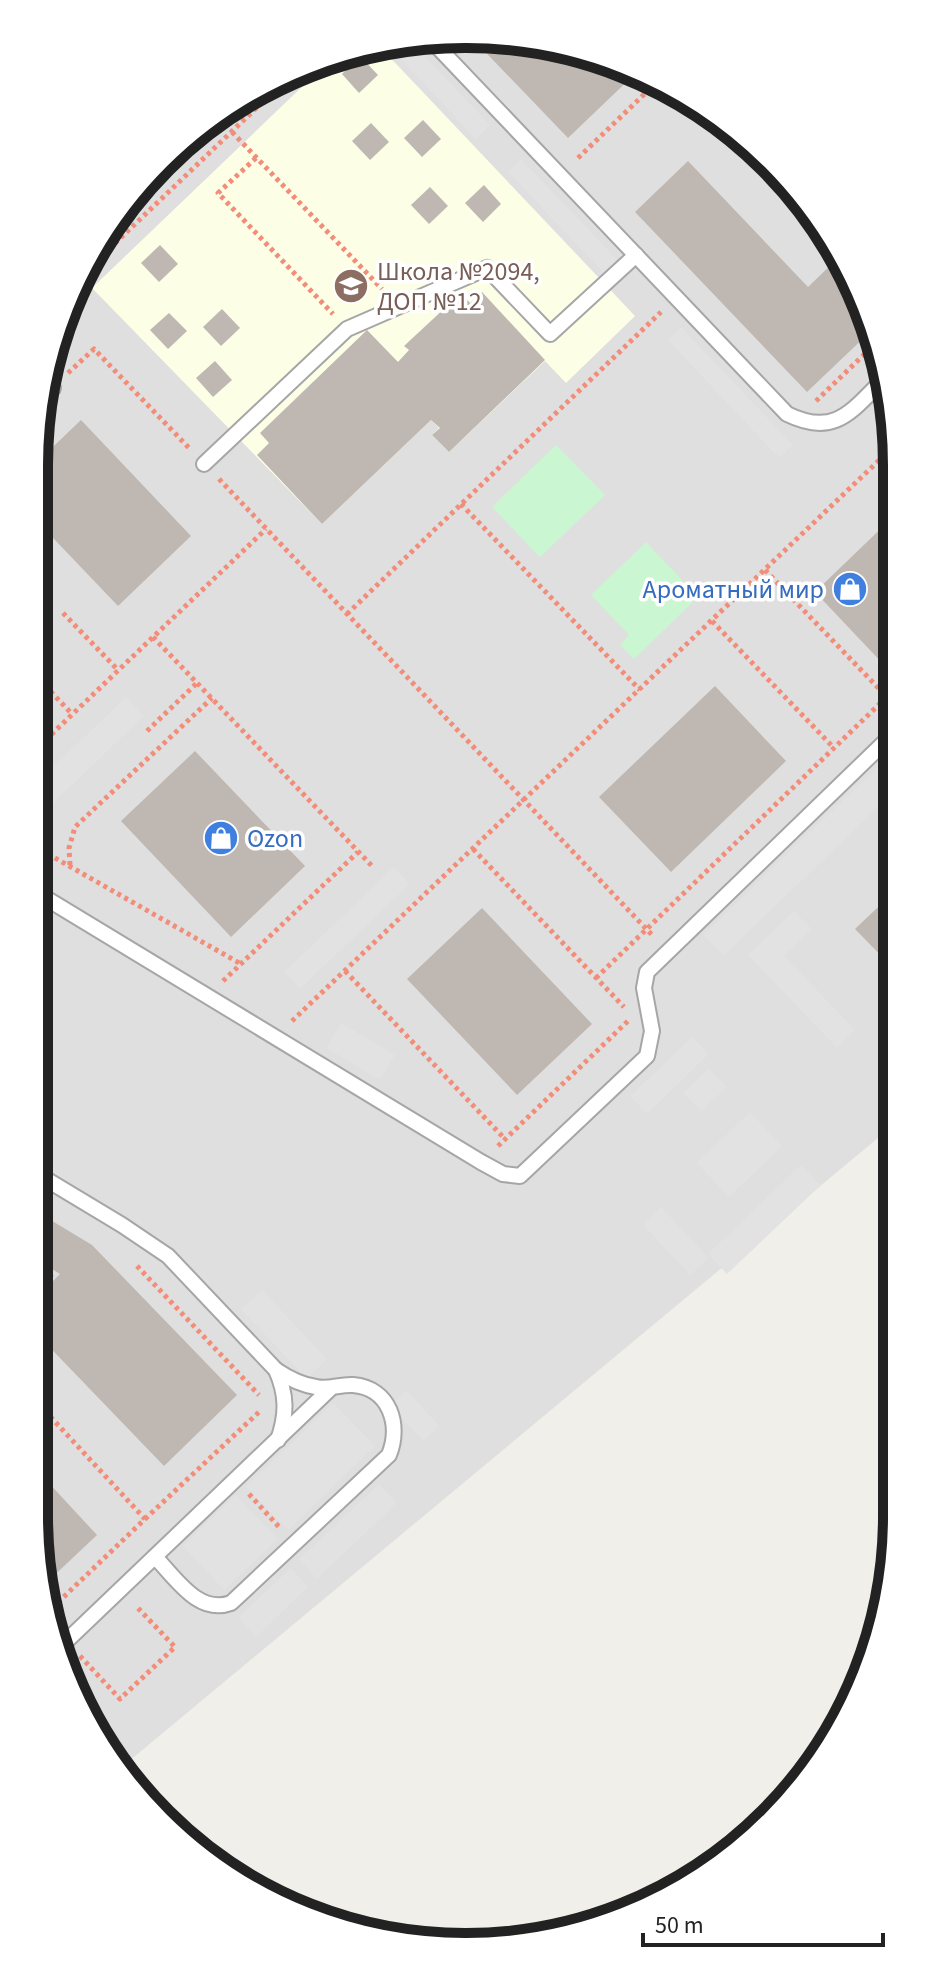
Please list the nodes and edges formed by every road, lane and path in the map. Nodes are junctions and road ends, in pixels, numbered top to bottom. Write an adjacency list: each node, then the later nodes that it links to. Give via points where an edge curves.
1 (440, 49): 8 (lane)
2 (648, 90): 6 (path)
3 (265, 100): 4 (path)
4 (232, 132): 5 (path); 7 (path)
5 (256, 158): 10 (path); 11 (path, via 218,193)
6 (578, 158)
7 (109, 250)
8 (636, 255): 9 (lane); 10 (lane, via 550,334 487,268)
9 (676, 297): 15 (lane); 18 (path)
10 (399, 306): 11 (lane)
11 (347, 329): 17 (lane)
12 (867, 351): 15 (path)
13 (56, 383): 17 (path, via 94,349)
14 (875, 387): 15 (lane, via 844,417 823,424)
15 (797, 419)
16 (883, 457): 20 (path)
17 (204, 464): 19 (path)
18 (461, 504): 22 (path); 28 (path)
19 (266, 529): 22 (path); 24 (path)
20 (765, 570): 23 (path); 29 (path)
21 (63, 613): 25 (path)
22 (347, 614): 37 (path)
23 (712, 621): 28 (path); 36 (path)
24 (153, 637): 25 (path); 26 (path)
25 (118, 670): 32 (path)
26 (197, 683): 30 (path); 33 (path)
27 (48, 689): 32 (path)
28 (640, 690): 37 (path)
29 (883, 693)
30 (212, 698): 39 (path); 41 (path, via 75,827)
31 (883, 701): 36 (path)
32 (72, 714): 34 (path)
33 (147, 731)
34 (48, 737)
35 (883, 744): 45 (lane)
36 (834, 748): 44 (path)
37 (524, 800): 38 (path); 44 (path)
38 (473, 849): 47 (path); 48 (path)
39 (358, 852): 42 (path); 46 (path)
40 (48, 854): 41 (path)
41 (70, 866): 46 (path)
42 (373, 867)
43 (48, 899): 49 (lane)
44 (646, 929): 45 (path); 48 (path)
45 (668, 952): 52 (lane, via 647,972 644,988 652,1031 647,1056 520,1176)
46 (241, 964): 49 (path)
47 (345, 971): 50 (path); 51 (path)
48 (596, 978): 51 (path, via 633,1016)
49 (208, 996): 50 (lane)
50 (276, 1037): 52 (lane)
51 (505, 1139): 52 (path)
52 (481, 1162)
53 (48, 1180): 57 (lane, via 168,1256)
54 (131, 1260): 63 (path, via 259,1394 259,1412)
55 (52, 1274): 56 (path)
56 (48, 1279)
57 (276, 1370): 58 (lane, via 303,1384); 62 (lane, via 286,1405)
58 (330, 1389): 62 (lane); 66 (lane, via 358,1385 383,1398 395,1420 394,1444 389,1455)
59 (48, 1415): 60 (path)
60 (51, 1418): 61 (path); 65 (path)
61 (48, 1421)
62 (278, 1440): 64 (lane)
63 (213, 1455): 64 (path); 65 (path)
64 (236, 1481): 66 (path); 67 (lane)
65 (145, 1519): 68 (path)
66 (294, 1544): 67 (lane, via 224,1605 201,1604)
67 (155, 1557): 69 (lane)
68 (97, 1564): 69 (path); 70 (path)
69 (121, 1589): 71 (lane); 72 (path, via 175,1647 120,1699)
70 (57, 1603)
71 (67, 1640)
72 (73, 1656)

